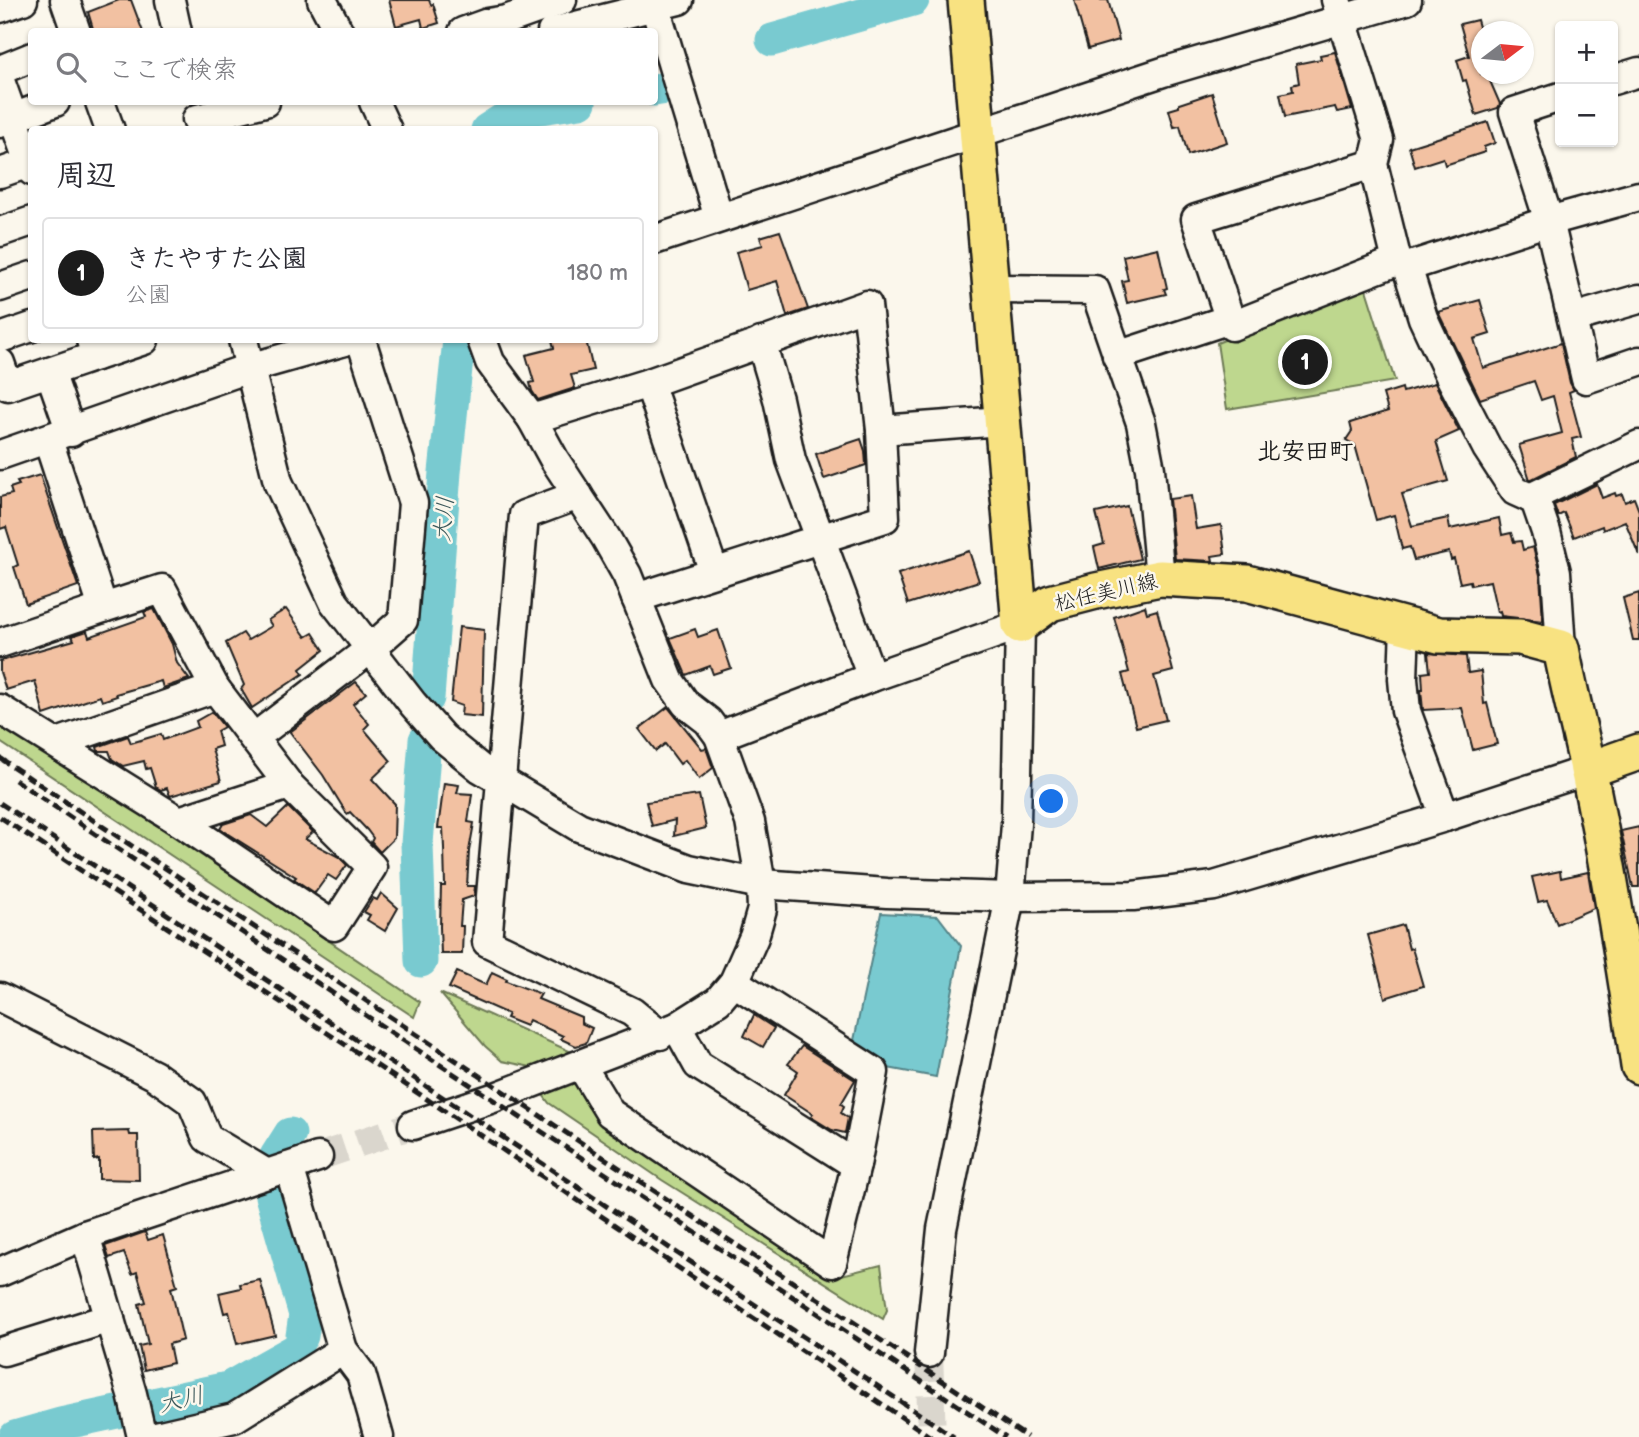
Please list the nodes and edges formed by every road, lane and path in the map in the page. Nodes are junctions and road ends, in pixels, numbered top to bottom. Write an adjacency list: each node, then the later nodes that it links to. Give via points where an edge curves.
1 (23, 0): 9 (street)
2 (65, 0): 12 (street)
3 (170, 0): 13 (street)
4 (322, 0): 14 (street)
5 (562, 0): 11 (street)
6 (966, 0): 31 (main road)
7 (1407, 0): 10 (street)
8 (663, 2): 16 (street); 37 (street)
9 (0, 8)
10 (1340, 10): 31 (street); 33 (street, via 1379,140)
11 (512, 25): 15 (street, via 488,23)
12 (75, 28)
13 (176, 28)
14 (337, 28)
15 (474, 28)
16 (567, 28)
17 (28, 59): 18 (street)
18 (0, 70)
19 (1639, 72): 20 (street)
20 (1618, 78)
21 (0, 81): 28 (street)
22 (1555, 99): 38 (street, via 1514,112)
23 (47, 105): 28 (street)
24 (101, 105): 29 (street)
25 (251, 105): 27 (street)
26 (375, 105): 30 (street)
27 (196, 117)
28 (7, 120): 32 (street)
29 (109, 126)
30 (385, 126)
31 (976, 135): 37 (street); 45 (main road)
32 (28, 159)
33 (1373, 164): 42 (street); 48 (street, via 1196,219)
34 (28, 166): 35 (street)
35 (0, 173)
36 (1639, 196): 38 (street)
37 (719, 218): 41 (street)
38 (1549, 221): 42 (street); 47 (street)
39 (28, 222): 40 (street)
40 (0, 232)
41 (658, 239)
42 (1402, 264): 48 (street, via 1232,326); 71 (street, via 1451,379 1487,448 1515,491)
43 (28, 278): 44 (street)
44 (0, 288)
45 (990, 289): 58 (street, via 1095,290); 65 (main road)
46 (1639, 299): 47 (street)
47 (1573, 318): 59 (street, via 1586,379)
48 (1230, 319): 58 (street)
49 (28, 328): 50 (street)
50 (0, 338)
51 (761, 342): 63 (street); 66 (street, via 867,305); 72 (street, via 791,460)
52 (125, 343): 57 (street)
53 (244, 343): 61 (street)
54 (337, 343): 61 (street)
55 (362, 343): 81 (street, via 413,503 403,620)
56 (483, 343): 64 (street, via 490,362)
57 (93, 348): 62 (street)
58 (1117, 356): 74 (street, via 1141,423 1150,469)
59 (1639, 361)
60 (0, 363): 62 (street, via 8,386)
61 (249, 368): 67 (street); 81 (street, via 278,482 334,602)
62 (50, 372): 67 (street)
63 (649, 383): 64 (street); 73 (street)
64 (532, 419): 70 (street)
65 (1002, 421): 66 (street); 77 (main road)
66 (880, 430): 72 (street, via 885,518)
67 (59, 436): 69 (street); 76 (street)
68 (1639, 445): 71 (street)
69 (0, 455)
70 (578, 495): 75 (street); 90 (street, via 524,516)
71 (1530, 498): 80 (street, via 1535,500 1556,572)
72 (822, 538): 73 (street); 82 (street)
73 (714, 572): 75 (street)
74 (1160, 578): 77 (main road, 松任美川線, via 1050,603); 78 (main road, 松任美川線, via 1247,583)
75 (636, 598): 85 (street, via 669,680)
76 (103, 608): 79 (street); 83 (street, via 162,589)
77 (1020, 625): 82 (street); 95 (street)
78 (1405, 626): 80 (main road, 松任美川線, via 1439,635 1520,637); 92 (street, via 1406,711)
79 (0, 643)
80 (1561, 648): 89 (main road)
81 (370, 649): 86 (street); 90 (street, via 442,737)
82 (872, 677): 85 (street)
83 (215, 688): 86 (street); 87 (street)
84 (0, 709): 87 (street)
85 (719, 736): 94 (street, via 750,822)
86 (254, 738): 91 (street)
87 (57, 743): 93 (street)
88 (1639, 752): 89 (main road)
89 (1588, 770): 92 (street); 100 (main road)
90 (502, 781): 94 (street, via 579,827 690,869); 98 (street, via 487,942)
91 (289, 785): 93 (street); 93 (street, via 372,867 334,926)
92 (1445, 817): 95 (street, via 1214,886 1133,896)
93 (179, 821)
94 (761, 884): 95 (street); 96 (street, via 762,909)
95 (1010, 897): 110 (street, via 942,1230)
96 (734, 982): 98 (street, via 718,1001); 103 (street, via 873,1072)
97 (0, 997): 104 (street, via 154,1075 192,1102 207,1138)
98 (668, 1031): 99 (street); 103 (street, via 698,1065)
99 (581, 1065): 101 (street); 103 (street, via 610,1113 832,1263)
100 (1639, 1066)
101 (412, 1125)
102 (318, 1157): 104 (street)
103 (856, 1165)
104 (278, 1171): 105 (street); 108 (street)
105 (85, 1235): 106 (street); 107 (street)
106 (0, 1272)
107 (110, 1318): 109 (street); 111 (street)
108 (343, 1350): 111 (street, via 234,1418); 112 (street, via 361,1374)
109 (4, 1351)
110 (929, 1353)
111 (141, 1421)
112 (379, 1437)

